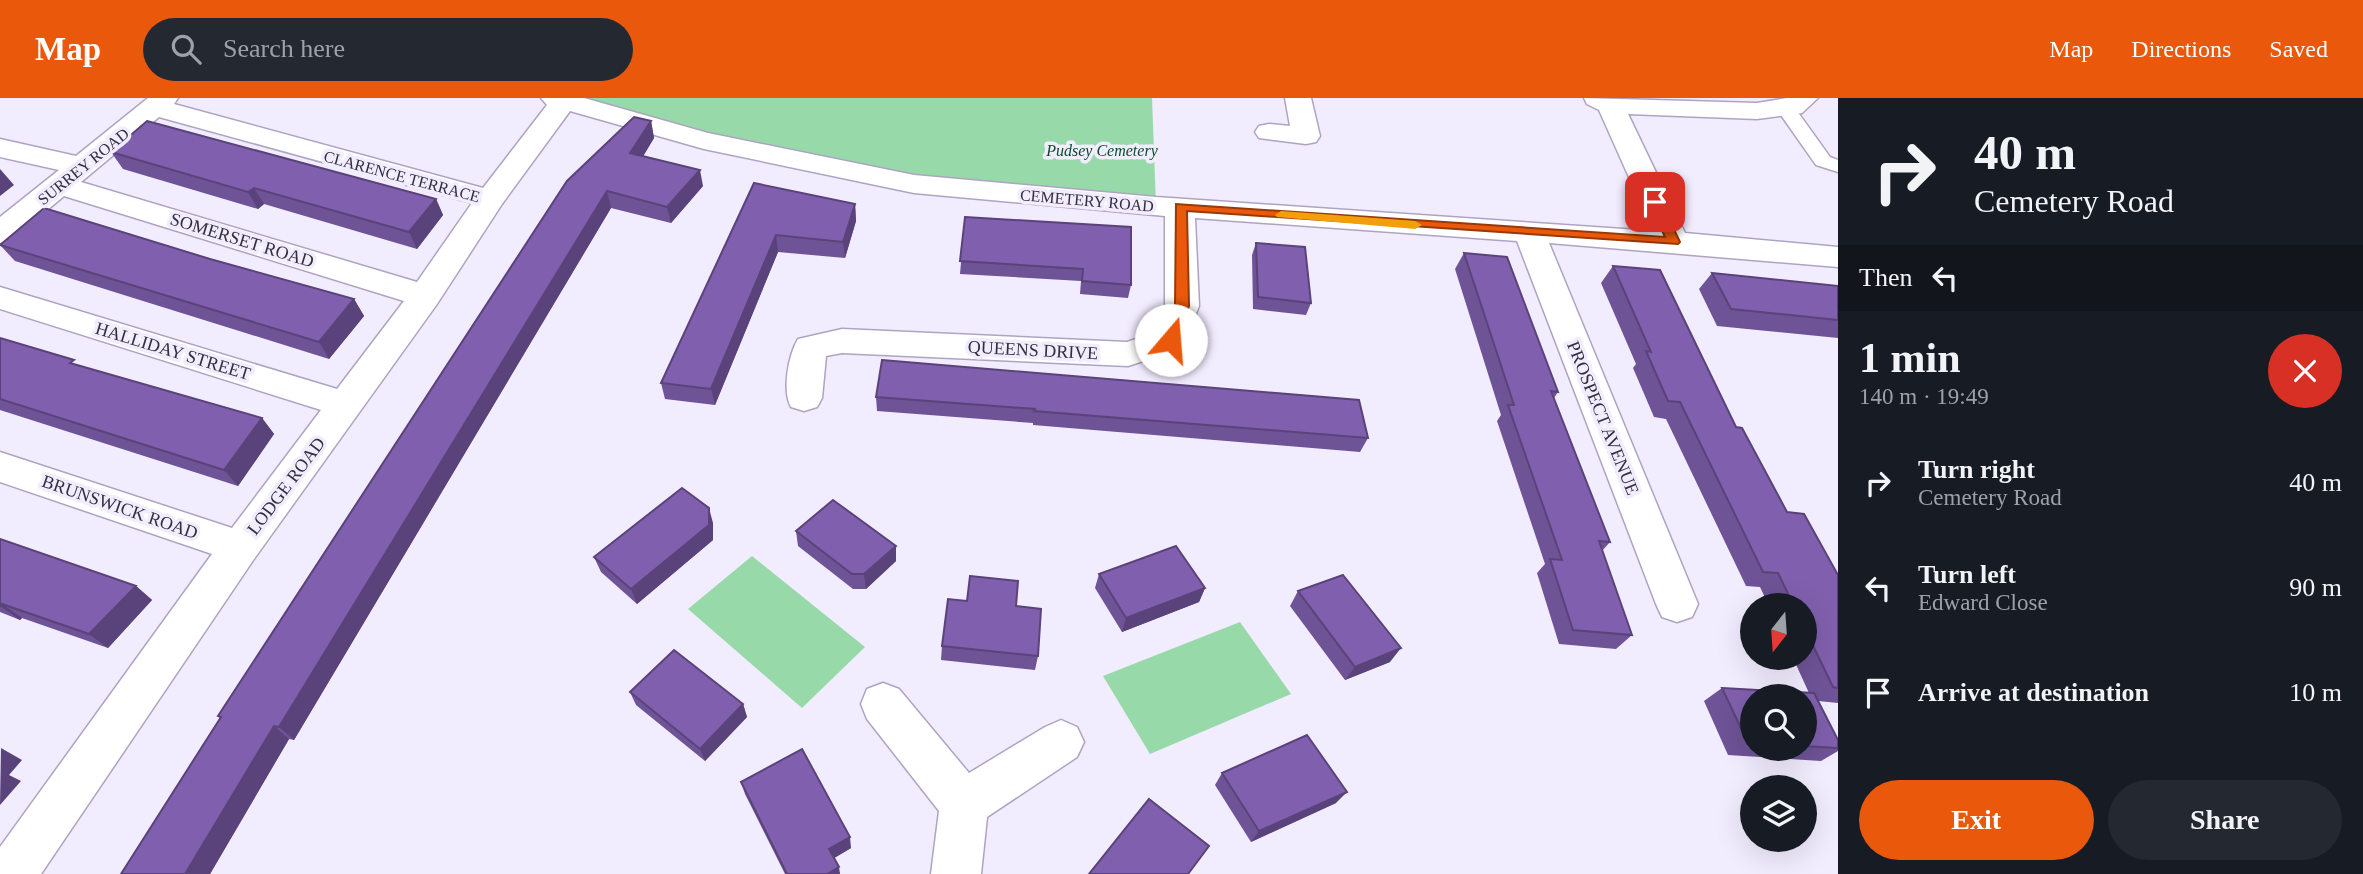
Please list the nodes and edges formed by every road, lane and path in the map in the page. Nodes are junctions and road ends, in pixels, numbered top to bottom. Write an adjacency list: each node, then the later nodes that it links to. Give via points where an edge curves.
1 (1298, 98): 6 (street, via 1306,136)
2 (559, 99): 10 (street, LODGE ROAD); 11 (street, CEMETERY ROAD, via 704,141 914,184)
3 (1604, 102): 5 (street, via 1757,111); 14 (street)
4 (159, 103): 9 (street, SURREY ROAD); 10 (street, CLARENCE TERRACE, via 313,152)
5 (1795, 103): 8 (lane, via 1823,161)
6 (1269, 132)
7 (0, 149): 9 (street, SOMERSET ROAD)
8 (1838, 166)
9 (71, 176): 12 (street, SURREY ROAD); 16 (street, SOMERSET ROAD)
10 (490, 200): 16 (street, LODGE ROAD)
11 (1180, 207): 13 (street, CEMETERY ROAD); 18 (street, QUEENS DRIVE, via 1182,306 1171,340 1128,354 842,341 810,348)
12 (0, 233)
13 (1529, 233): 14 (street, CEMETERY ROAD); 22 (street, PROSPECT AVENUE)
14 (1674, 242): 15 (street, CEMETERY ROAD)
15 (1838, 257)
16 (425, 296): 19 (street, LODGE ROAD)
17 (0, 298): 19 (street, HALLIDAY STREET)
18 (804, 398)
19 (346, 405): 21 (street, LODGE ROAD)
20 (0, 467): 21 (street, BRUNSWICK ROAD)
21 (240, 547): 26 (street, LODGE ROAD)
22 (1677, 604)
23 (883, 704): 25 (street)
24 (1061, 742): 25 (street)
25 (964, 804): 27 (street)
26 (11, 874)
27 (956, 874)

